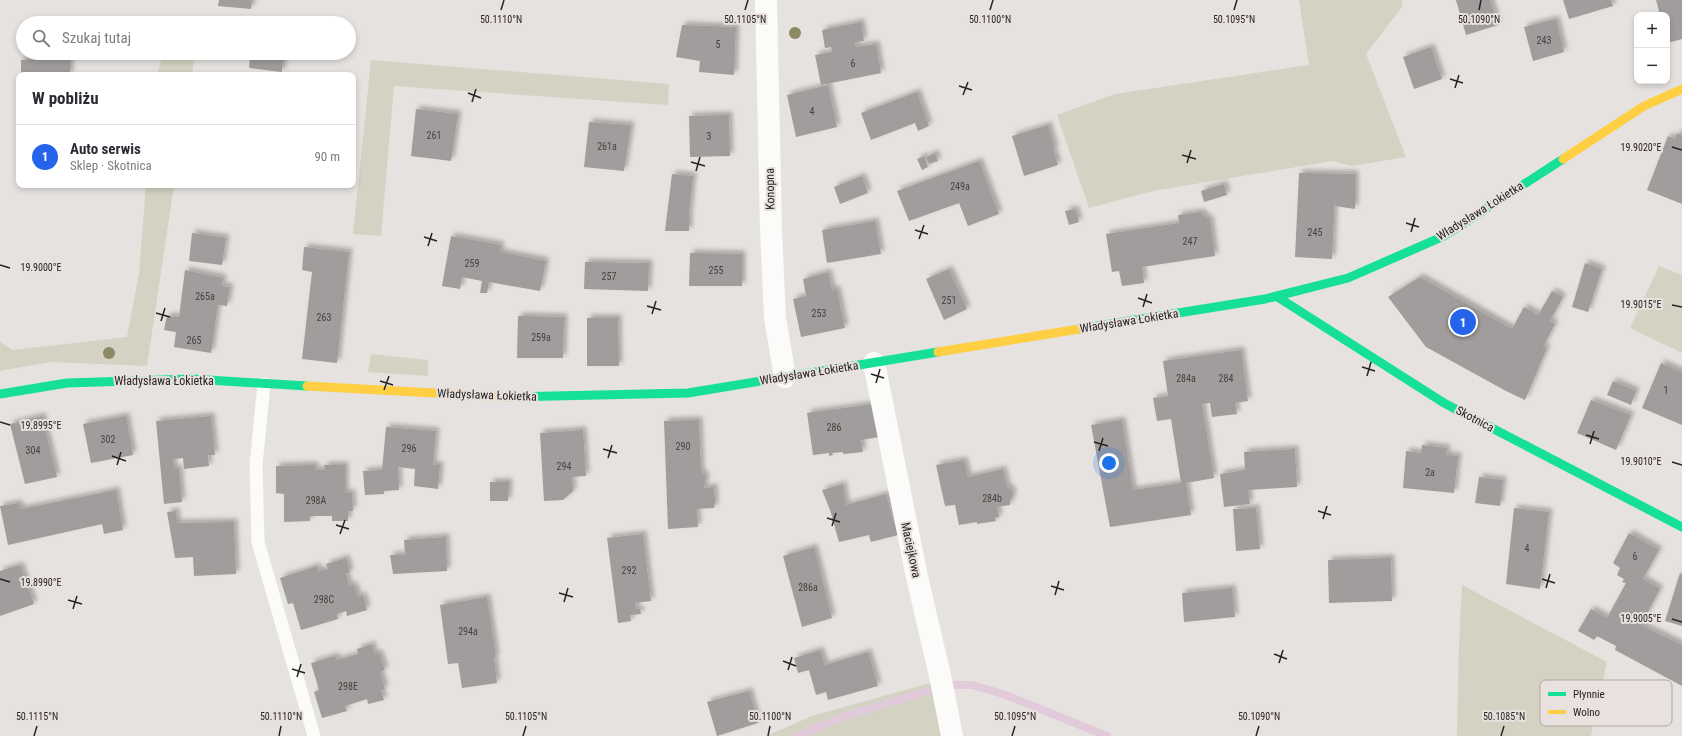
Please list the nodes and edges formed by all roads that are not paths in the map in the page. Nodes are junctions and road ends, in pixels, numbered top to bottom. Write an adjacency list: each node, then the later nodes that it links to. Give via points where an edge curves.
1 (766, 0): 5 (street, Konopna, via 775,310)
2 (1682, 88): 3 (street, Władysława Łokietka, via 1644,106 1444,236 1348,278)
3 (1276, 296): 4 (street, Władysława Łokietka); 8 (street, Skotnica, via 1444,403)
4 (874, 363): 5 (street, Władysława Łokietka); 10 (street, Maciejkowa)
5 (785, 377): 6 (street, Władysława Łokietka, via 688,393 521,398)
6 (264, 384): 7 (street, Władysława Łokietka, via 192,379 145,380 67,384); 9 (lane, via 256,464 258,542)
7 (0, 394)
8 (1682, 527)
9 (314, 736)
10 (952, 736)

